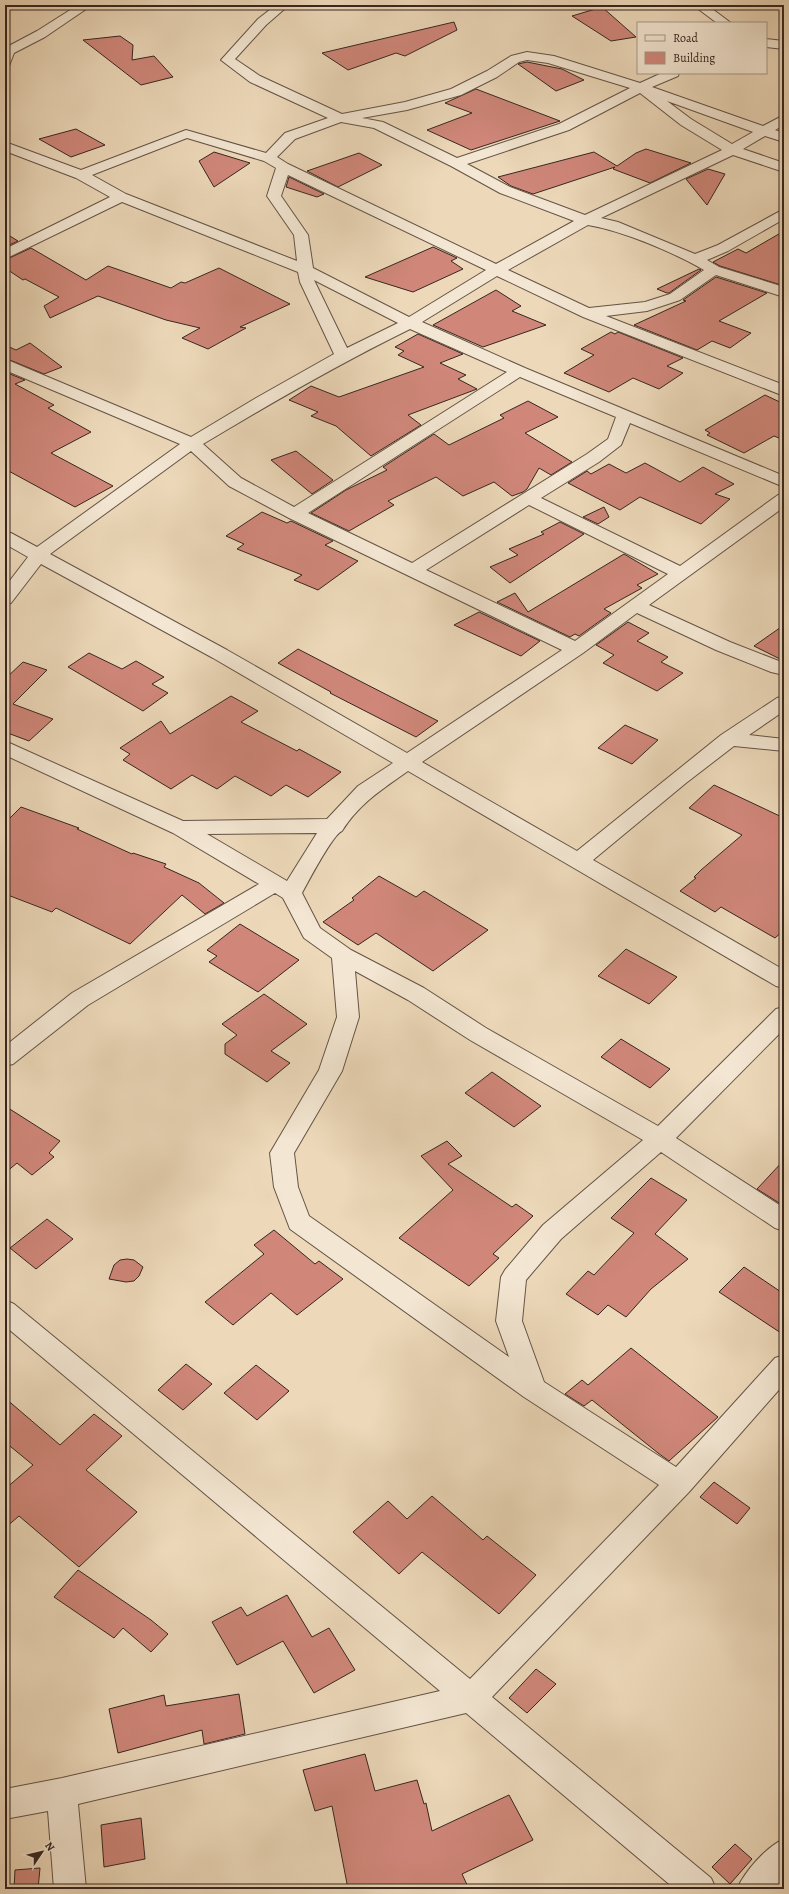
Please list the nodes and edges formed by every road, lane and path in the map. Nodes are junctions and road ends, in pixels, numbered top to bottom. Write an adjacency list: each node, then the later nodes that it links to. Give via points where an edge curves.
1 (86, 5): 7 (street, via 41,34 8,51)
2 (283, 5): 10 (street, via 248,35 227,60 255,79)
3 (699, 5): 4 (street)
4 (724, 22)
5 (767, 43): 6 (street)
6 (784, 45)
7 (5, 63)
8 (672, 74): 9 (street)
9 (641, 87): 10 (street, via 550,60 527,56 515,59 456,92 408,106); 12 (street); 15 (street, via 686,122); 17 (street, via 564,127)
10 (340, 118): 16 (street, via 290,136); 17 (street, via 378,126)
11 (784, 119): 12 (street)
12 (763, 130): 13 (street); 15 (street)
13 (784, 138)
14 (5, 146): 20 (street)
15 (732, 150): 19 (street); 23 (street)
16 (270, 158): 18 (street); 20 (street, via 186,134)
17 (456, 163): 23 (street, via 505,190)
18 (284, 167): 26 (street); 27 (street, via 274,196 301,234)
19 (784, 168)
20 (81, 175): 21 (street)
21 (121, 197): 24 (street); 27 (street)
22 (784, 213): 25 (street, via 723,248)
23 (586, 220): 25 (street, via 613,225); 26 (street)
24 (5, 255)
25 (695, 259): 28 (street)
26 (498, 269): 30 (street); 31 (street)
27 (306, 270): 31 (street); 32 (street, via 307,282)
28 (714, 270): 29 (street); 30 (street, via 675,297 648,306)
29 (784, 292)
30 (588, 314): 35 (street)
31 (410, 323): 32 (street); 34 (street)
32 (342, 356): 37 (street, via 262,400)
33 (5, 364): 37 (street)
34 (519, 371): 36 (street); 41 (street)
35 (784, 391)
36 (625, 415): 38 (street); 39 (street, via 615,441 593,458)
37 (192, 443): 41 (street, via 235,482); 43 (street)
38 (784, 482)
39 (528, 498): 44 (street); 45 (street)
40 (784, 499): 45 (street)
41 (294, 514): 44 (street)
42 (5, 537): 43 (street)
43 (38, 555): 46 (street); 54 (street, via 220,654)
44 (412, 571): 48 (street)
45 (680, 573): 47 (street)
46 (5, 599)
47 (636, 606): 48 (street); 49 (street, via 723,646)
48 (576, 649): 54 (street)
49 (784, 669)
50 (784, 702): 51 (street)
51 (728, 739): 52 (street); 57 (street, via 671,783)
52 (784, 745)
53 (5, 747): 56 (street)
54 (406, 762): 55 (street, via 349,804); 57 (street)
55 (335, 826): 56 (street); 58 (street)
56 (180, 828): 58 (street)
57 (579, 861): 60 (street)
58 (283, 888): 59 (street, via 312,933); 62 (street, via 80,999)
59 (343, 955): 63 (street, via 416,994 478,1034); 67 (street, via 348,1017 330,1071 282,1153 286,1187 299,1222)
60 (784, 980)
61 (784, 1015): 63 (street)
62 (5, 1058)
63 (660, 1139): 64 (street); 67 (street, via 552,1232 514,1277 509,1321)
64 (784, 1221)
65 (5, 1312): 69 (street)
66 (784, 1366): 68 (street)
67 (533, 1389): 68 (street)
68 (679, 1483): 69 (street)
69 (470, 1698): 70 (street); 74 (street)
70 (62, 1793): 71 (street); 73 (street)
71 (5, 1804)
72 (784, 1855): 75 (street)
73 (70, 1889)
74 (700, 1889)
75 (753, 1889)

